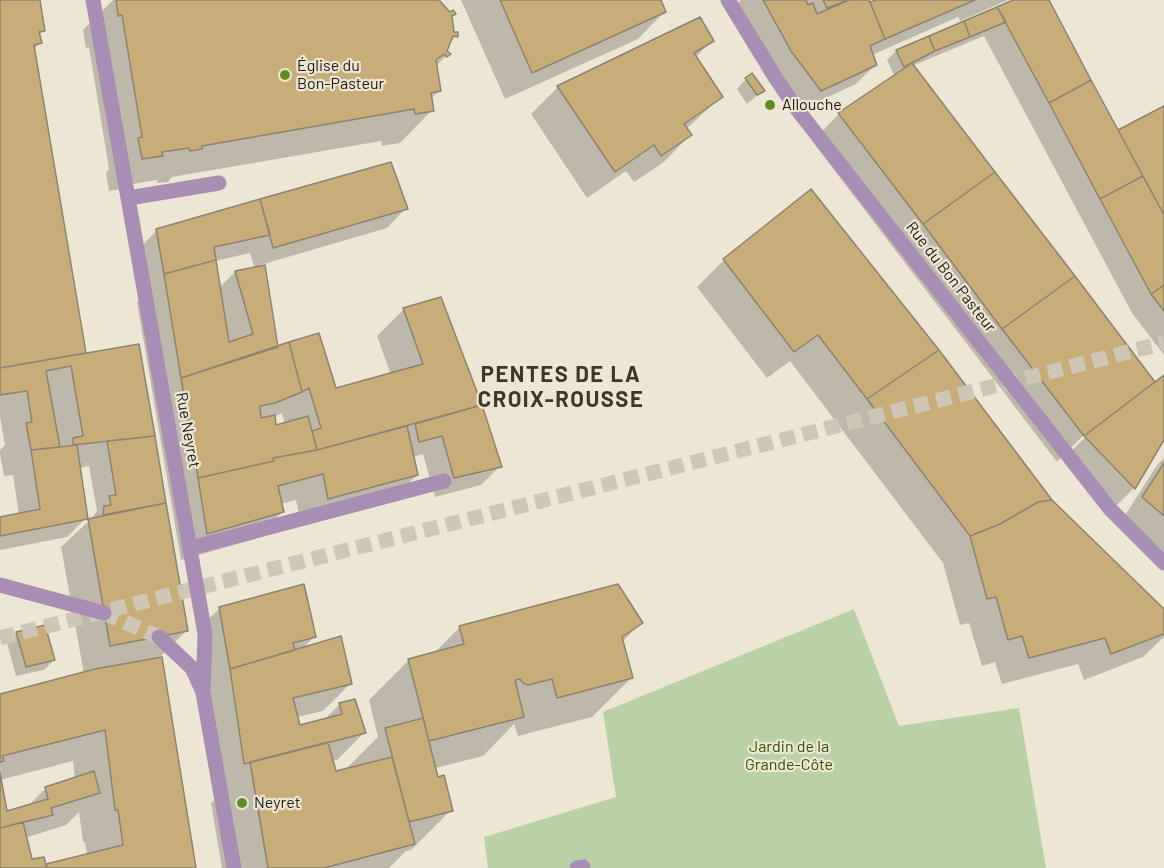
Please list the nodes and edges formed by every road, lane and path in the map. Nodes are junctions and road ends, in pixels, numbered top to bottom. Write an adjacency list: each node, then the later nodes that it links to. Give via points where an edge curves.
1 (93, 0): 4 (street, Rue Neyret)
2 (728, 0): 7 (street, Rue du Bon Pasteur, via 796,108 1110,509)
3 (219, 183): 4 (street)
4 (129, 198): 6 (street, Rue Neyret)
5 (444, 481): 6 (street)
6 (191, 548): 11 (street, Rue Neyret, via 205,634)
7 (1164, 563)
8 (0, 585): 9 (street)
9 (104, 613)
10 (159, 637): 11 (street, via 192,668)
11 (203, 693): 12 (street, Rue Neyret)
12 (234, 868)

